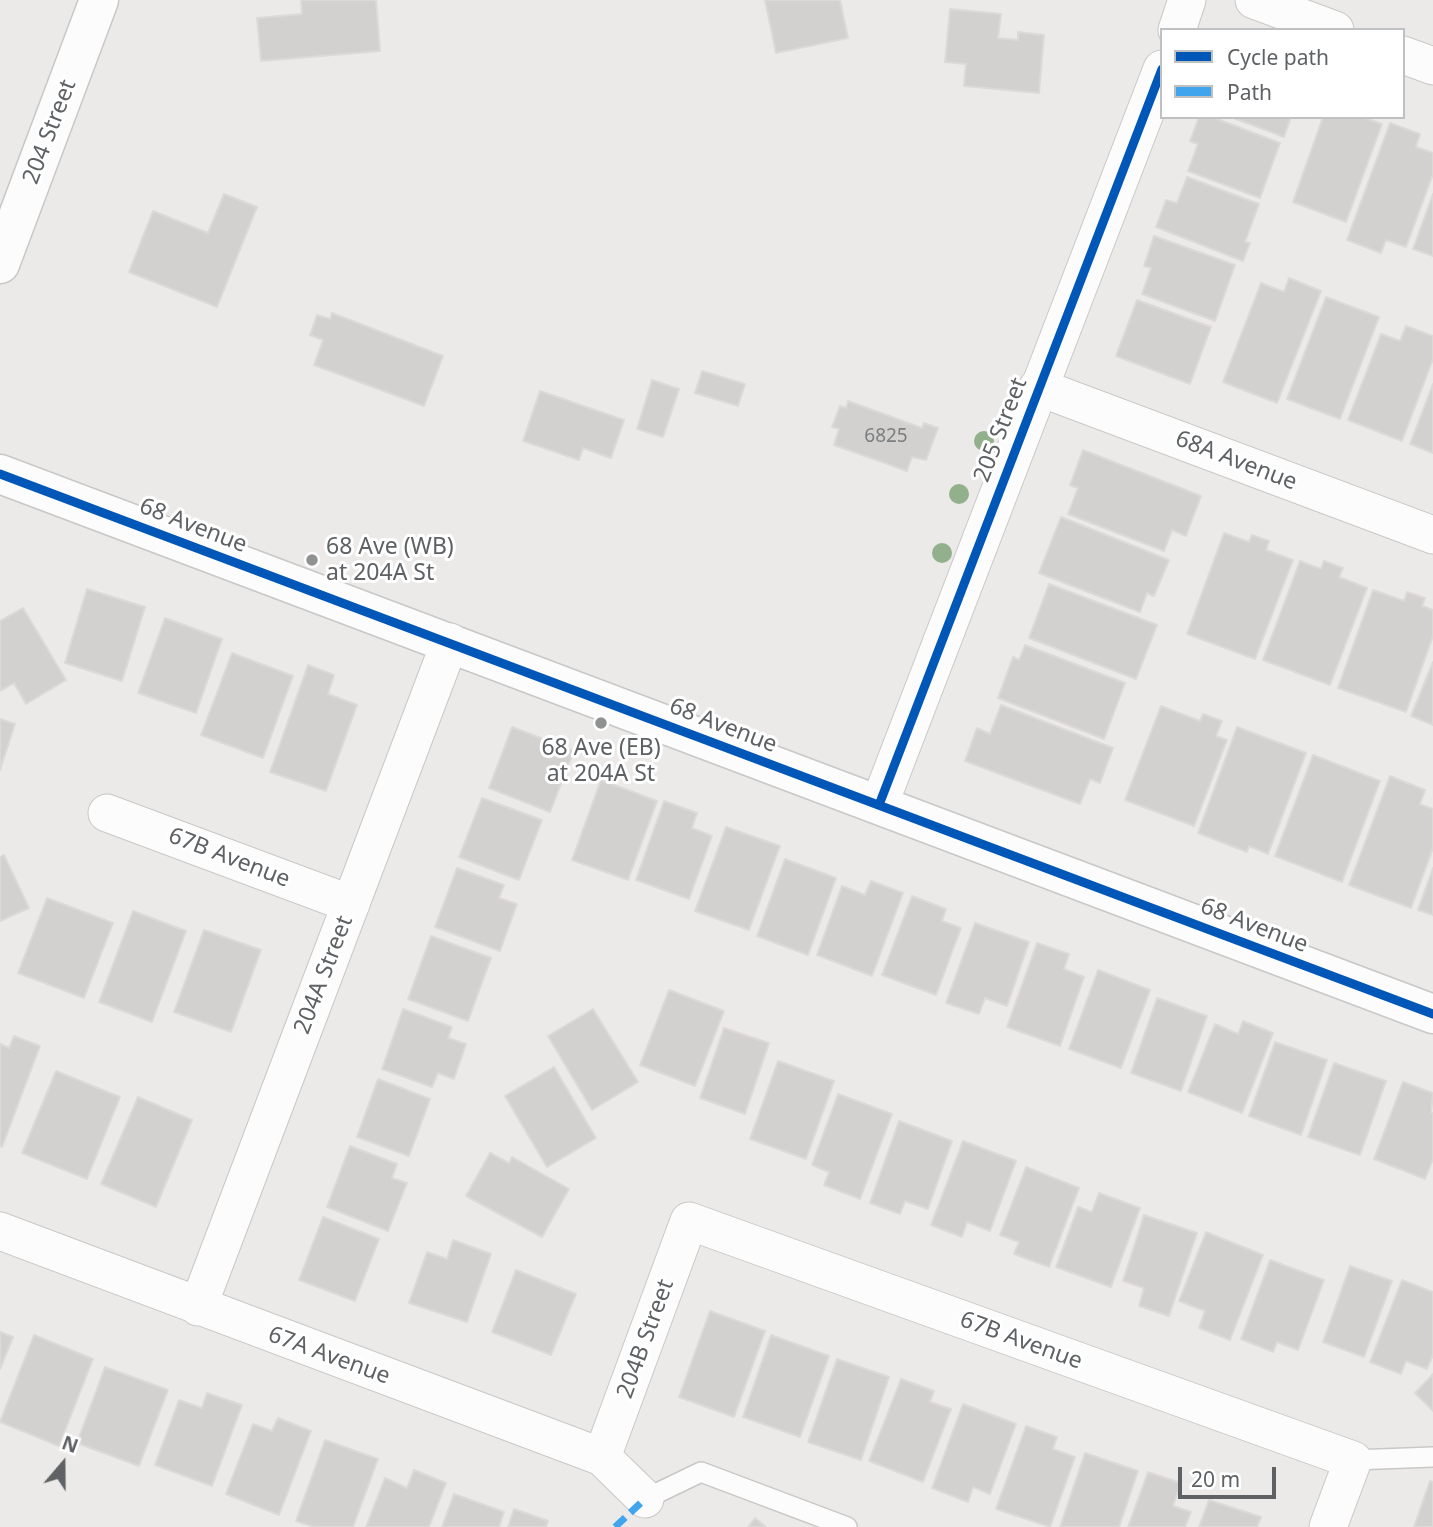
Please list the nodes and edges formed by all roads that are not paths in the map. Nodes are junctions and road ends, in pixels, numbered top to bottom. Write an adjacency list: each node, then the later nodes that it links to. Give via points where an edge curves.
1 (99, 0): 9 (street, 204 Street)
2 (1187, 0): 4 (street)
3 (1254, 0): 5 (street)
4 (1178, 28)
5 (1330, 28)
6 (1405, 56): 7 (street)
7 (1433, 66)
8 (1160, 73): 10 (street, 205 Street)
9 (0, 264)
10 (1038, 387): 12 (street, 68A Avenue); 14 (street, 205 Street)
11 (0, 474): 13 (street, 68 Avenue)
12 (1433, 535)
13 (450, 642): 14 (street, 68 Avenue); 16 (street, 204A Street)
14 (879, 806): 17 (street, 68 Avenue)
15 (107, 813): 16 (street, 67B Avenue)
16 (351, 904): 20 (street, 204A Street)
17 (1433, 1014)
18 (685, 1207): 21 (street, 204B Street); 23 (street, 67B Avenue)
19 (0, 1231): 20 (street, 67A Avenue)
20 (198, 1307): 21 (street, 67A Avenue)
21 (602, 1457): 24 (street, 67A Avenue)
22 (1433, 1457): 23 (lane)
23 (1353, 1460): 26 (street)
24 (645, 1499): 25 (lane, via 701,1472)
25 (847, 1527)
26 (1328, 1527)

